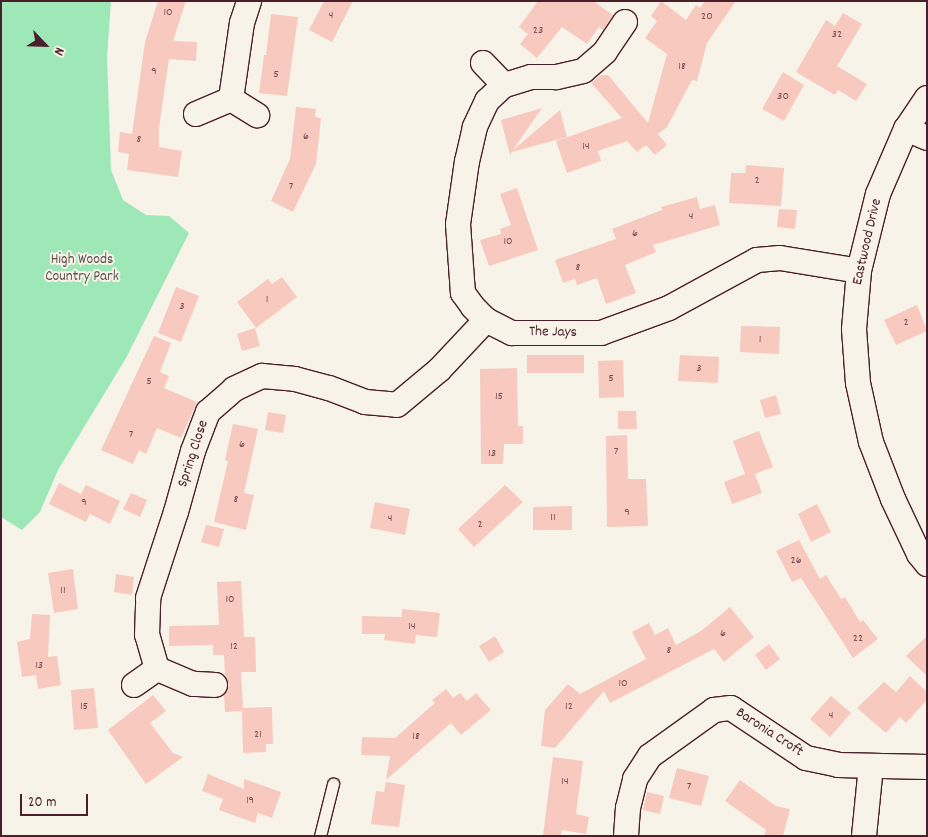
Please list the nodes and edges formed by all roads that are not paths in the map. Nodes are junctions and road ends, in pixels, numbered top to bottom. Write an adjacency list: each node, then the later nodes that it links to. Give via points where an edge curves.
1 (249, 1): 6 (street, via 242,23)
2 (625, 22): 4 (street, The Jays, via 613,56 582,71 556,77 531,77)
3 (483, 63): 4 (street)
4 (504, 85): 11 (street, The Jays, via 487,101 475,127 458,224 463,293)
5 (927, 98): 9 (street, Eastwood Drive)
6 (231, 99): 7 (street); 8 (street)
7 (196, 114)
8 (257, 115)
9 (916, 134): 10 (street, Eastwood Drive, via 878,194)
10 (858, 271): 11 (street, The Jays, via 780,258 757,260 670,308 601,333 512,333); 12 (street, Eastwood Drive, via 854,329 858,383 871,442 893,499)
11 (486, 320): 13 (street, Spring Close, via 439,370 397,405 364,402 294,379 262,376 234,389 208,412 148,598 147,635)
12 (927, 564)
13 (157, 669): 14 (street); 15 (street, via 193,684)
14 (134, 685)
15 (215, 685)
16 (871, 766): 17 (street, Baronia Croft); 20 (street, Baronia Croft, via 838,765 806,758 731,708 714,710 650,756 635,779); 21 (street)
17 (927, 767)
18 (333, 784): 19 (lane)
19 (320, 836)
20 (626, 836)
21 (864, 836)

